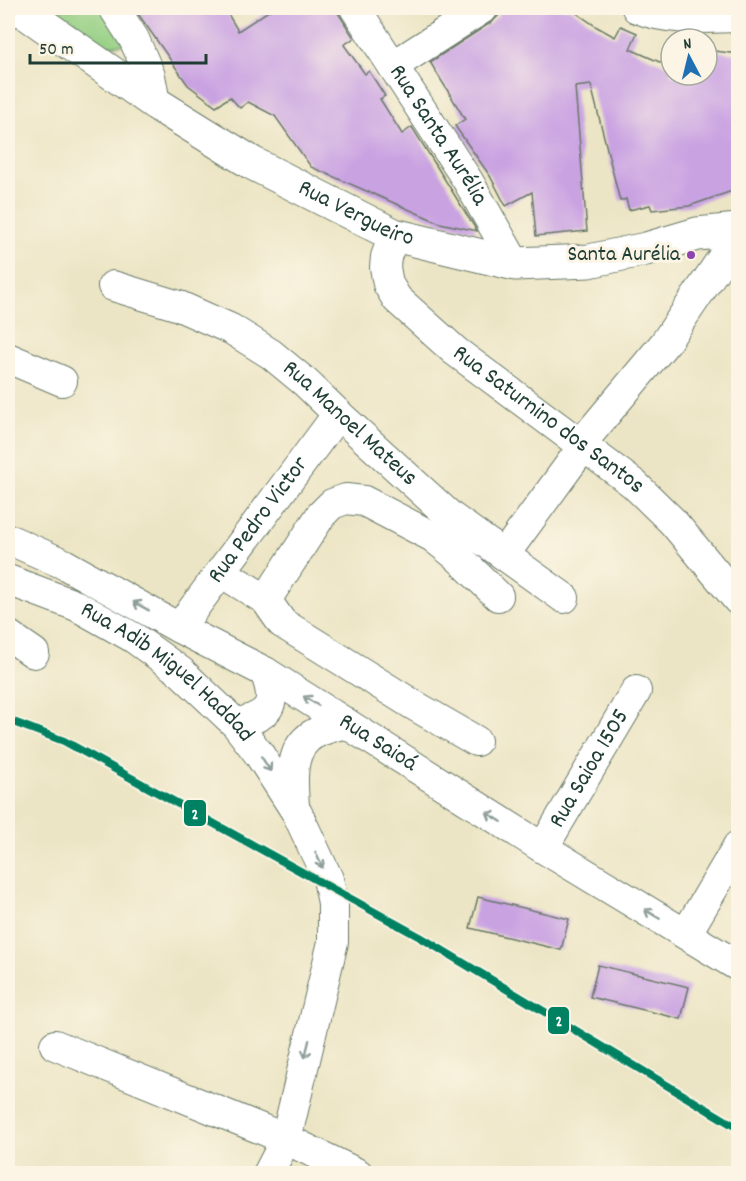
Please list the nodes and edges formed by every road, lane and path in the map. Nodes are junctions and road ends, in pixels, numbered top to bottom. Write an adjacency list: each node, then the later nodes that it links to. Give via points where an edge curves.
1 (19, 8): 8 (main road, Rua Vergueiro)
2 (114, 8): 8 (street, via 134,39 150,76)
3 (355, 8): 7 (street, Rua Santa Aurélia)
4 (483, 8): 7 (street)
5 (637, 8): 6 (street, via 652,14)
6 (738, 17)
7 (393, 66): 11 (street, Rua Santa Aurélia, via 468,181)
8 (155, 103): 10 (main road, Rua Vergueiro, via 252,163)
9 (737, 230): 11 (main road, Rua Vergueiro, via 697,234 589,261); 16 (street, via 732,244 664,343)
10 (394, 235): 11 (main road, Rua Vergueiro); 16 (street, Rua Saturnino dos Santos, via 385,267 388,284 397,299 455,351)
11 (514, 264)
12 (112, 286): 15 (street, Rua Manoel Mateus, via 179,306 231,329 271,354)
13 (8, 358): 14 (street)
14 (62, 381)
15 (338, 414): 18 (street, Rua Manoel Mateus, via 451,517); 19 (street, Rua Pedro Victor)
16 (579, 446): 18 (street, via 577,455); 24 (street, Rua Saturnino dos Santos, via 642,492 673,522)
17 (8, 539): 25 (street, Rua Saioá, one-way to 17, via 64,564)
18 (504, 555): 22 (street, Rua Manoel Mateus)
19 (221, 572): 23 (street); 25 (street, Rua Pedro Victor)
20 (8, 580): 31 (street, Rua Adib Miguel Haddad, via 77,606 134,638 181,672)
21 (498, 596): 23 (street, via 433,537 364,501 346,499 332,504 321,515)
22 (564, 598)
23 (266, 600): 32 (street, via 282,622)
24 (738, 600)
25 (179, 628): 28 (street, Rua Saioá)
26 (8, 635): 27 (street)
27 (34, 653)
28 (264, 672): 30 (street, Rua Saioá, one-way to 28); 31 (street, via 271,703 262,715)
29 (636, 691): 35 (street, Rua Saioa 1505)
30 (345, 723): 33 (street, via 305,740 292,781); 35 (street, Rua Saioá, one-way to 30)
31 (236, 724): 33 (street, Rua Adib Miguel Haddad, one-way to 33)
32 (476, 741)
33 (294, 807): 39 (street, one-way to 39, via 327,879 334,924)
34 (738, 846): 36 (street)
35 (543, 848): 36 (street, Rua Saioá, one-way to 35)
36 (687, 934): 37 (street, Rua Saioá)
37 (738, 966)
38 (55, 1045): 39 (street)
39 (286, 1139): 40 (street); 41 (street)
40 (268, 1173)
41 (358, 1173)

